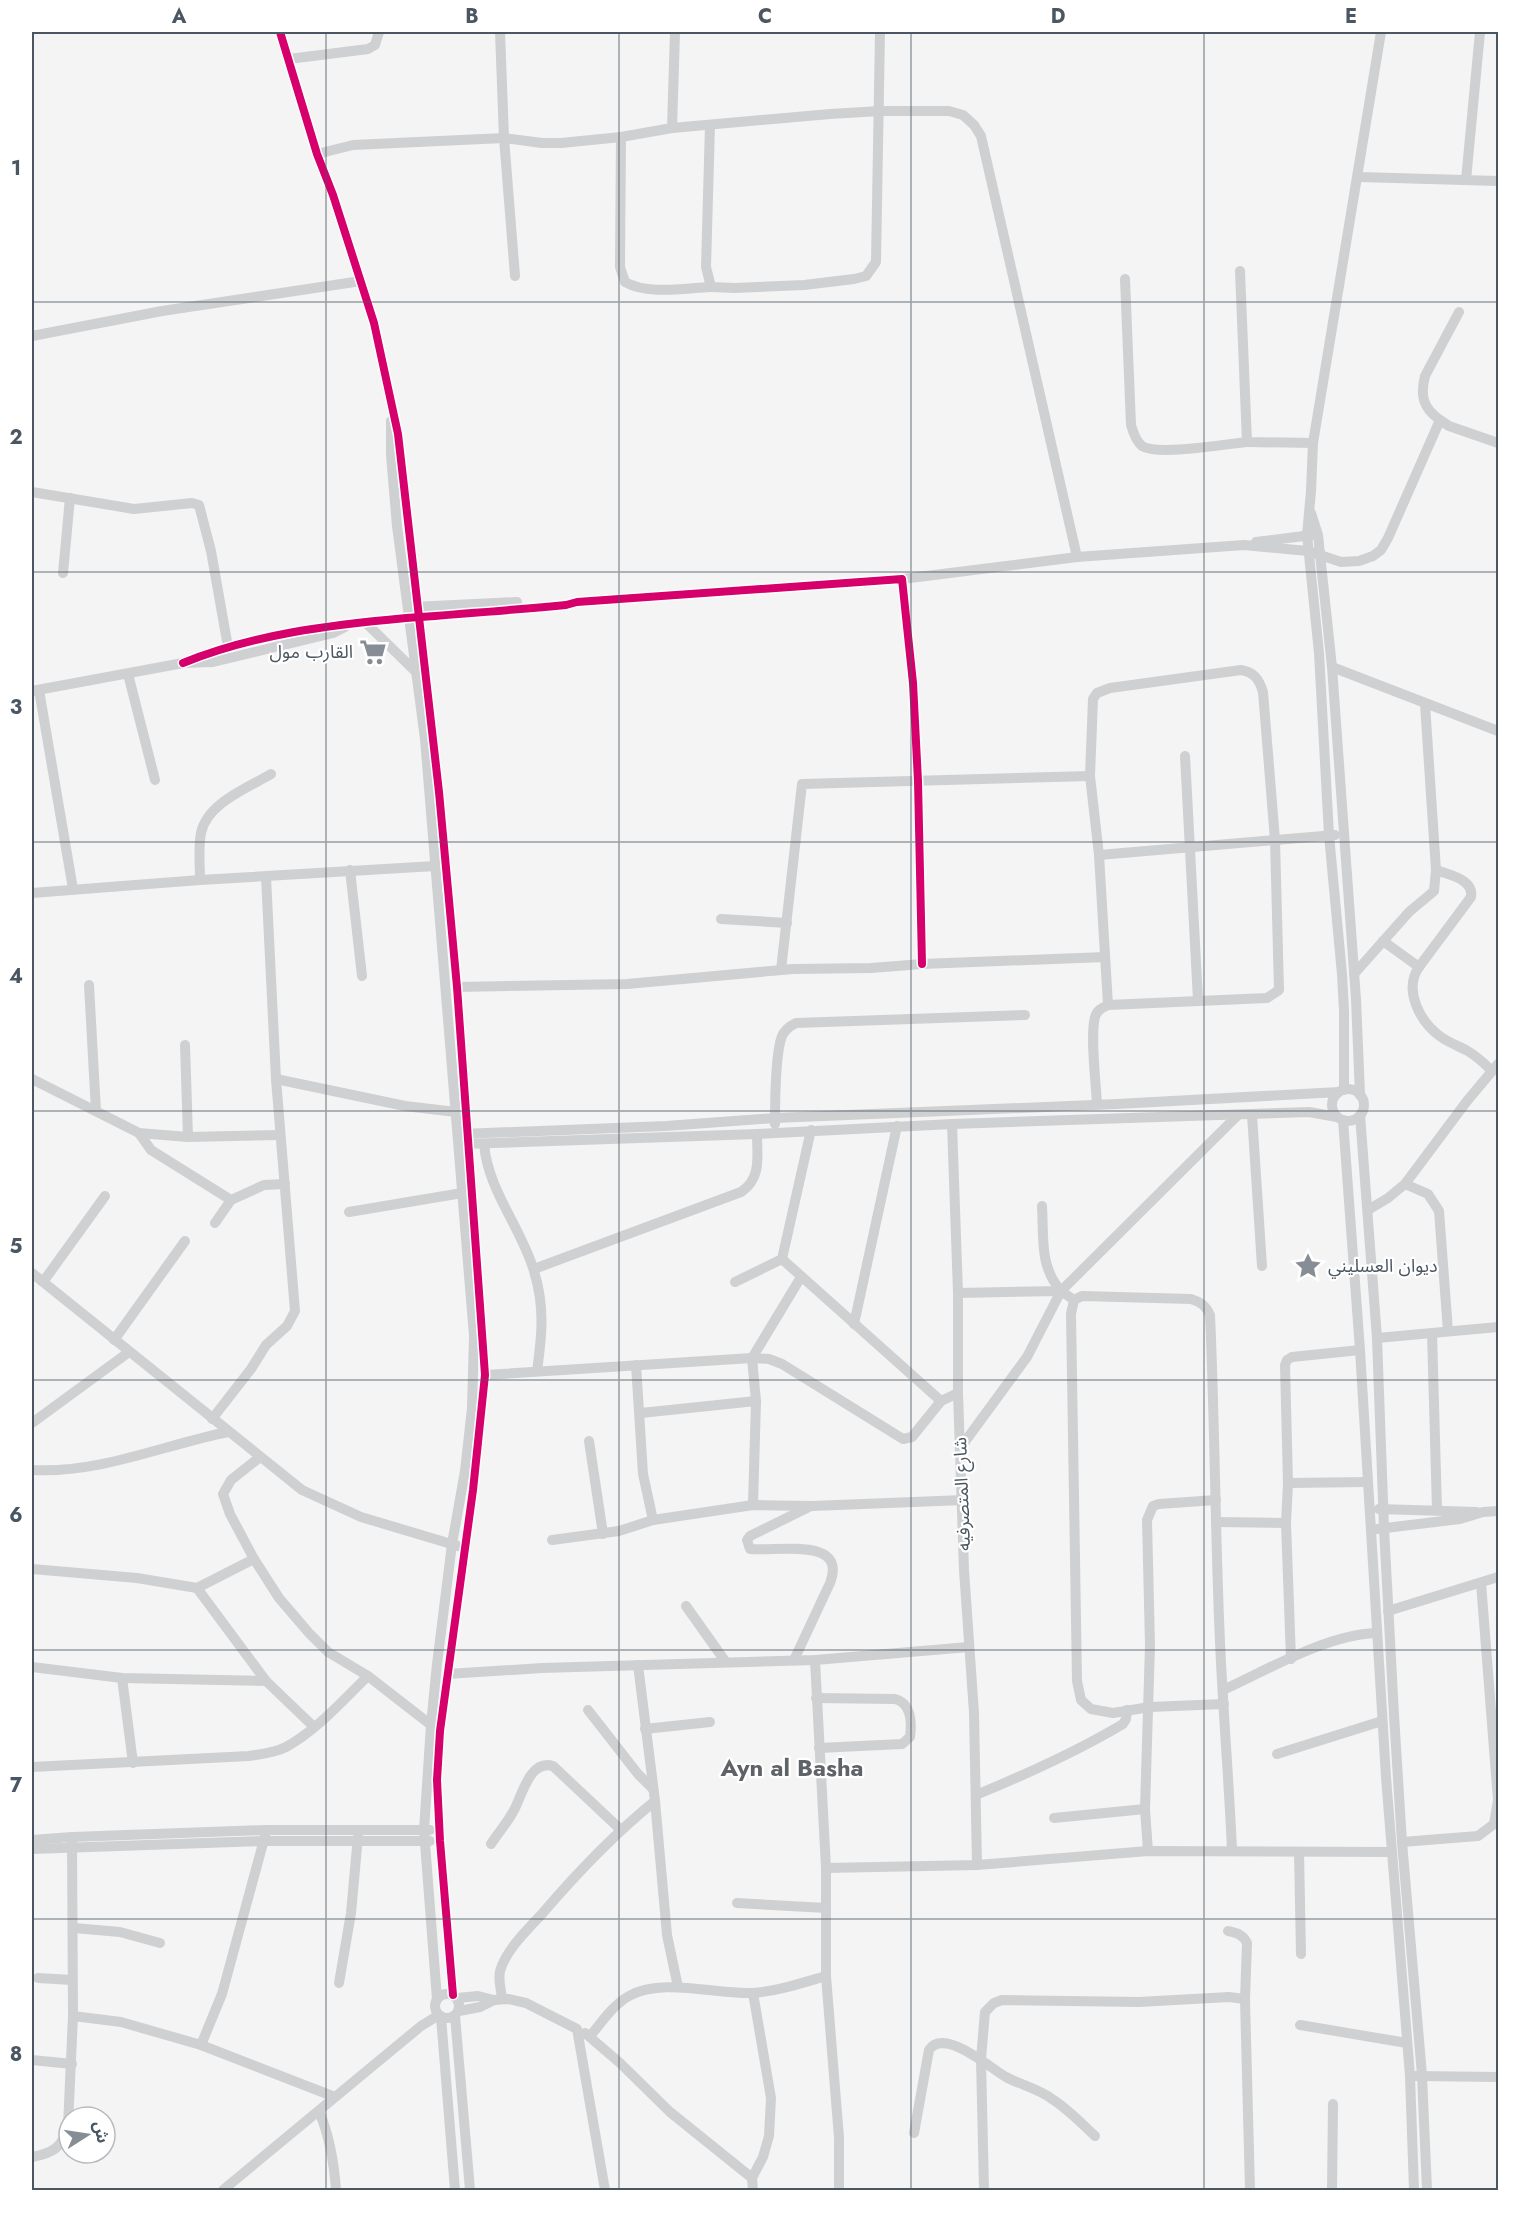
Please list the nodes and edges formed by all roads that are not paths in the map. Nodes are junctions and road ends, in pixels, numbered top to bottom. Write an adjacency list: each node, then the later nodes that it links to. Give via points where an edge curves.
1 (280, 32): 8 (street)
2 (379, 32): 8 (street, via 375,45 368,49)
3 (500, 32): 13 (street)
4 (675, 32): 11 (street)
5 (880, 32): 9 (street)
6 (1381, 32): 15 (street)
7 (1480, 32): 16 (street)
8 (289, 59): 14 (street)
9 (880, 111): 10 (street); 22 (street, via 876,262 871,271 854,279 804,285); 35 (street, via 949,111 963,115 981,136)
10 (710, 125): 11 (street); 22 (street, via 706,267)
11 (672, 128): 12 (street)
12 (621, 136): 13 (street, via 561,143); 22 (street, via 620,267 625,282 634,288 648,289)
13 (504, 138): 14 (street, via 353,145); 19 (street)
14 (317, 154): 21 (street)
15 (1359, 177): 16 (street); 27 (street)
16 (1466, 180): 17 (street)
17 (1498, 181)
18 (1240, 271): 26 (street)
19 (515, 276)
20 (1125, 279): 26 (street, via 1131,425 1141,445 1167,450)
21 (361, 281): 24 (street, via 162,311); 38 (street, via 387,374 402,462)
22 (711, 287)
23 (1459, 312): 25 (street, via 1423,384 1427,408)
24 (32, 336)
25 (1440, 420): 28 (street); 34 (street, via 1381,550 1359,561 1341,562)
26 (1247, 442): 27 (street)
27 (1313, 443): 31 (street)
28 (1498, 443)
29 (32, 492): 30 (street)
30 (70, 498): 36 (street); 41 (street, via 134,508 199,505)
31 (1312, 535): 32 (street); 33 (street); 34 (street)
32 (1244, 545): 33 (street); 35 (street)
33 (1308, 551): 34 (street); 55 (street, via 1319,653)
34 (1320, 554): 43 (street)
35 (1077, 557): 37 (street)
36 (63, 573)
37 (902, 579): 38 (street); 53 (street)
38 (413, 612): 39 (street); 44 (street); 76 (street, via 439,792)
39 (365, 622): 40 (street); 44 (street)
40 (349, 625): 41 (street, via 316,627); 42 (street, via 333,633 213,662)
41 (228, 647): 42 (street)
42 (183, 663): 45 (street)
43 (1332, 667): 47 (street); 54 (street)
44 (416, 673): 59 (street)
45 (128, 674): 46 (street); 52 (street)
46 (35, 691): 64 (street)
47 (1425, 704): 48 (street); 61 (street)
48 (1498, 731)
49 (1185, 756): 57 (street)
50 (271, 774): 63 (street, via 210,814 200,846)
51 (1090, 776): 53 (street); 56 (street, via 1093,699 1103,689 1241,670 1250,672 1263,692); 58 (street)
52 (155, 780)
53 (918, 781): 67 (street, via 802,784); 70 (street)
54 (1345, 834): 55 (street); 73 (street)
55 (1329, 835): 56 (street); 84 (street, via 1343,993)
56 (1275, 840): 57 (street); 77 (street, via 1279,990 1267,998)
57 (1189, 846): 58 (street); 77 (street)
58 (1099, 855): 69 (street)
59 (435, 866): 60 (street); 88 (street)
60 (350, 870): 62 (street); 74 (street)
61 (1436, 870): 68 (street, via 1434,891); 71 (street, via 1461,879 1472,892)
62 (266, 877): 63 (street); 83 (street)
63 (200, 880): 64 (street)
64 (72, 890): 65 (street)
65 (32, 893)
66 (721, 919): 67 (street)
67 (787, 923): 72 (street)
68 (1383, 941): 71 (street); 73 (street)
69 (1105, 957): 70 (street); 78 (street)
70 (922, 964): 72 (street)
71 (1419, 968): 81 (street, via 1412,987 1419,1013 1440,1036)
72 (781, 970): 76 (street, via 627,984)
73 (1354, 974): 85 (street)
74 (362, 976)
75 (89, 985): 87 (street)
76 (457, 987): 102 (street)
77 (1198, 1000): 78 (street)
78 (1108, 1005): 86 (street, via 1099,1009 1095,1017)
79 (1025, 1015): 92 (street, via 796,1023 782,1036)
80 (185, 1045): 101 (street)
81 (1495, 1067): 105 (street)
82 (32, 1079): 87 (street)
83 (276, 1079): 88 (street, via 405,1106); 100 (street)
84 (1342, 1091): 85 (street); 86 (street); 93 (street, via 1335,1096 1332,1107)
85 (1360, 1095): 91 (street)
86 (1097, 1104): 92 (street)
87 (96, 1111): 97 (street)
88 (456, 1112): 102 (street)
89 (1238, 1115): 90 (street); 94 (street); 121 (street)
90 (1252, 1115): 93 (street, via 1308,1112); 115 (street)
91 (1360, 1115): 93 (street, via 1352,1120); 110 (street)
92 (775, 1118): 98 (street); 102 (street)
93 (1340, 1119): 130 (street)
94 (952, 1124): 95 (street); 122 (street, شارع المتصرفيه)
95 (897, 1126): 96 (street); 124 (street)
96 (812, 1130): 98 (street); 114 (street)
97 (139, 1133): 101 (street); 108 (street, via 151,1150)
98 (776, 1133): 99 (street)
99 (758, 1134): 103 (street); 116 (street, via 756,1176 741,1192)
100 (280, 1136): 101 (street); 104 (street)
101 (188, 1137)
102 (463, 1139): 103 (street); 106 (street); 135 (street)
103 (484, 1144): 116 (street, via 489,1173)
104 (285, 1184): 108 (street, via 264,1185); 140 (street, via 295,1311)
105 (1405, 1184): 110 (street); 126 (street, via 1428,1194 1439,1211)
106 (462, 1193): 111 (street); 165 (street, via 474,1377 465,1471)
107 (105, 1196): 119 (street)
108 (231, 1200): 112 (street)
109 (1042, 1206): 121 (street, via 1046,1266)
110 (1368, 1209): 128 (street)
111 (349, 1212)
112 (215, 1223)
113 (185, 1241): 129 (street)
114 (782, 1259): 118 (street); 120 (street)
115 (1262, 1266)
116 (534, 1269): 134 (street, via 543,1326)
117 (32, 1273): 119 (street)
118 (801, 1277): 124 (street); 132 (street)
119 (43, 1282): 129 (street)
120 (735, 1282)
121 (1061, 1291): 122 (street); 123 (street); 144 (street, via 1027,1357)
122 (958, 1293): 136 (street, شارع المتصرفيه)
123 (1074, 1300): 150 (street, via 1082,1296 1191,1299 1207,1309 1213,1371); 191 (street, via 1071,1314 1077,1682 1081,1700 1091,1709 1113,1713)
124 (854, 1324): 138 (street)
125 (1498, 1327): 126 (street)
126 (1448, 1331): 127 (street)
127 (1432, 1333): 128 (street); 155 (street)
128 (1377, 1338): 153 (street)
129 (114, 1340): 131 (street)
130 (1360, 1350): 147 (street); 148 (street, via 1287,1360)
131 (129, 1352): 140 (street); 141 (street)
132 (752, 1358): 133 (street); 137 (street); 138 (street, via 782,1364 903,1439 912,1437)
133 (636, 1365): 134 (street); 139 (street)
134 (537, 1371): 135 (street)
135 (485, 1375): 166 (street)
136 (958, 1393): 138 (street); 144 (street, شارع المتصرفيه)
137 (756, 1401): 139 (street); 151 (street)
138 (941, 1401)
139 (641, 1413): 158 (street, via 643,1474)
140 (212, 1419): 142 (street)
141 (32, 1423)
142 (228, 1432): 145 (street); 146 (street, via 104,1464)
143 (589, 1441): 163 (street)
144 (960, 1447): 149 (street, شارع المتصرفيه)
145 (260, 1457): 165 (street, via 321,1500 361,1517); 167 (street, via 231,1480 223,1494)
146 (32, 1470)
147 (1367, 1482): 148 (street); 154 (street)
148 (1288, 1483): 160 (street)
149 (963, 1500): 152 (street); 175 (street, شارع المتصرفيه)
150 (1216, 1500): 159 (street); 189 (street, via 1159,1504 1153,1506 1147,1520)
151 (753, 1505): 152 (street); 158 (street)
152 (812, 1506): 177 (street, via 747,1540 750,1549 816,1550 830,1558 833,1565 830,1583)
153 (1384, 1508): 154 (street); 155 (street); 161 (street)
154 (1370, 1510): 162 (street)
155 (1437, 1510): 157 (street)
156 (1498, 1511): 157 (street)
157 (1483, 1512): 161 (street, via 1460,1519)
158 (653, 1520): 163 (street)
159 (1217, 1522): 160 (street); 186 (street)
160 (1286, 1523): 176 (street)
161 (1384, 1528): 162 (street); 173 (street)
162 (1370, 1530): 174 (street)
163 (603, 1534): 164 (street)
164 (552, 1540)
165 (452, 1544): 166 (street); 194 (street)
166 (465, 1548): 182 (street)
167 (254, 1559): 171 (street); 183 (street, via 279,1598 318,1643)
168 (32, 1569): 171 (street, via 137,1578)
169 (1498, 1577): 170 (street)
170 (1481, 1583): 173 (street); 213 (street, via 1498,1800 1494,1824 1478,1836)
171 (197, 1588): 185 (street)
172 (686, 1606): 179 (street)
173 (1388, 1611): 213 (street)
174 (1376, 1633): 176 (street, via 1346,1638); 192 (street)
175 (969, 1647): 178 (street); 202 (street, شارع المتصرفيه)
176 (1291, 1659): 186 (street)
177 (794, 1660): 178 (street); 179 (street)
178 (815, 1660): 187 (street)
179 (725, 1661): 180 (street)
180 (638, 1665): 182 (street); 196 (street)
181 (32, 1667): 184 (street)
182 (447, 1674): 208 (street, via 437,1780)
183 (368, 1676): 194 (street); 195 (street)
184 (123, 1678): 185 (street); 199 (street)
185 (266, 1681): 195 (street)
186 (1223, 1690): 188 (street)
187 (816, 1698): 197 (street); 197 (street, via 895,1699 906,1705 911,1724 910,1737 902,1744)
188 (1224, 1704): 189 (street); 216 (street)
189 (1150, 1707): 191 (street); 204 (street)
190 (588, 1710): 201 (street)
191 (1127, 1710): 202 (street, via 1123,1724 1084,1747)
192 (1382, 1721): 198 (street); 219 (street)
193 (710, 1722): 196 (street)
194 (430, 1725): 207 (street)
195 (314, 1726): 199 (street, via 286,1747 267,1754)
196 (645, 1729): 201 (street)
197 (819, 1748): 221 (street)
198 (1277, 1754)
199 (133, 1763): 200 (street)
200 (32, 1767)
201 (652, 1789): 203 (street)
202 (976, 1795): 220 (street, شارع المتصرفيه)
203 (655, 1801): 206 (street); 232 (street, via 667,1935)
204 (1145, 1809): 205 (street); 217 (street)
205 (1054, 1818)
206 (620, 1829): 214 (street, via 548,1764 534,1770 512,1813); 235 (street, via 507,1957 500,1971)
207 (425, 1835): 208 (street); 210 (street); 237 (street)
208 (439, 1835): 234 (street)
209 (265, 1836): 210 (street); 212 (street); 244 (street, via 222,1994)
210 (358, 1836): 231 (street)
211 (32, 1840): 212 (street)
212 (72, 1842): 215 (street); 224 (street)
213 (1402, 1842): 248 (street)
214 (490, 1844)
215 (32, 1849)
216 (1232, 1850): 217 (street); 218 (street)
217 (1148, 1851): 220 (street)
218 (1299, 1852): 219 (street); 227 (street)
219 (1392, 1852): 243 (street)
220 (977, 1865): 221 (street)
221 (826, 1868): 223 (street)
222 (737, 1903): 223 (street)
223 (826, 1908): 228 (street)
224 (74, 1928): 226 (street, via 120,1932); 230 (street)
225 (1228, 1930): 236 (street, via 1246,1942)
226 (160, 1943)
227 (1301, 1954)
228 (826, 1976): 233 (street); 264 (street, via 839,2138)
229 (38, 1978): 230 (street)
230 (72, 1980): 239 (street)
231 (339, 1983)
232 (678, 1987): 233 (street); 242 (street, via 644,1990 629,1996)
233 (753, 1993): 257 (street, via 771,2098 769,2136)
234 (455, 1996): 235 (street); 237 (street, via 444,1994); 238 (street, via 459,2002)
235 (498, 1999): 238 (street); 241 (street, via 526,2003)
236 (1245, 2000): 245 (street, via 1002,2000 985,2012); 266 (street)
237 (438, 2010): 238 (street, via 450,2018); 251 (street, via 427,2015 421,2026); 260 (street)
238 (457, 2013): 261 (street)
239 (73, 2016): 244 (street, via 122,2022); 247 (street)
240 (1300, 2025): 243 (street)
241 (577, 2029): 242 (street); 262 (street)
242 (590, 2036): 257 (street, via 670,2112)
243 (1407, 2043): 249 (street)
244 (201, 2045): 251 (street)
245 (981, 2059): 254 (street, via 942,2042 932,2045); 255 (street, via 1006,2077 1054,2100); 265 (street)
246 (32, 2060): 247 (street)
247 (72, 2064): 256 (street, via 64,2140 45,2155)
248 (1422, 2075): 249 (street); 250 (street); 269 (street)
249 (1410, 2076): 268 (street)
250 (1498, 2076)
251 (335, 2097): 253 (street)
252 (1333, 2104): 267 (street)
253 (319, 2111): 258 (street); 259 (street, via 332,2150)
254 (914, 2133)
255 (1095, 2136)
256 (32, 2157)
257 (752, 2178): 263 (street)
258 (224, 2190)
259 (336, 2190)
260 (455, 2190)
261 (470, 2190)
262 (605, 2190)
263 (753, 2190)
264 (839, 2190)
265 (984, 2190)
266 (1250, 2190)
267 (1332, 2190)
268 (1414, 2190)
269 (1427, 2190)

